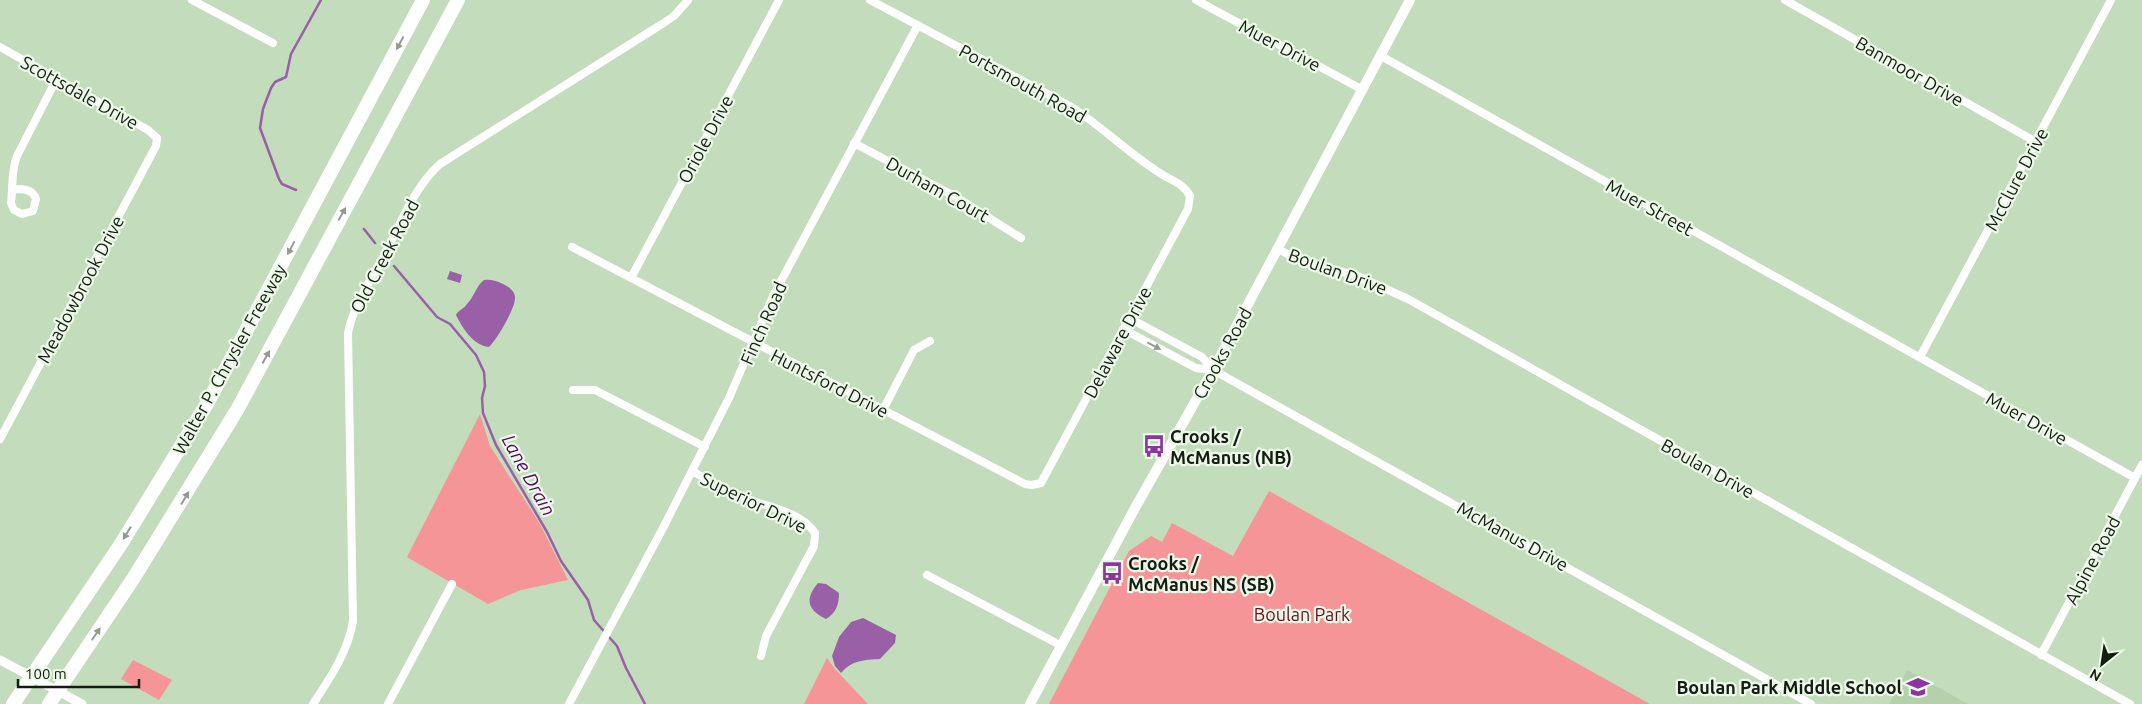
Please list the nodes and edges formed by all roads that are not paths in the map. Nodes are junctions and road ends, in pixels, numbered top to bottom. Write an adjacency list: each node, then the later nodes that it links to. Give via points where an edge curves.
1 (192, 0): 12 (street)
2 (423, 0): 47 (highway, Walter P. Chrysler Freeway, one-way to 47, via 208,402 121,544)
3 (458, 0): 48 (highway, Walter P. Chrysler Freeway, one-way to 3, via 133,579 232,418)
4 (688, 0): 49 (street, Old Creek Road, via 662,24 440,164 419,190 356,309 348,333 352,628 343,654)
5 (780, 0): 25 (street, Oriole Drive)
6 (870, 0): 11 (street, Portsmouth Road)
7 (1196, 0): 16 (street, Muer Drive)
8 (1410, 0): 14 (main road, Crooks Road)
9 (1785, 0): 18 (street, Banmoor Drive)
10 (2111, 0): 18 (street, McClure Drive)
11 (918, 25): 19 (street, Finch Road); 21 (street, Portsmouth Road, via 1070,106 1138,159 1184,188)
12 (273, 43)
13 (0, 47): 15 (street, Scottsdale Drive)
14 (1381, 56): 16 (main road, Crooks Road); 30 (street, Muer Street)
15 (57, 78): 17 (street, Scottsdale Drive); 20 (street, via 17,156)
16 (1364, 90): 24 (main road, Crooks Road)
17 (157, 138): 34 (street, Meadowbrook Drive, via 156,146)
18 (2036, 142): 30 (street, McClure Drive)
19 (854, 143): 22 (street, Durham Court, via 956,197); 29 (street, Finch Road, via 773,296)
20 (12, 189)
21 (1190, 196): 26 (street, Delaware Drive, via 1190,205)
22 (1021, 238)
23 (572, 247): 25 (street, Huntsford Drive)
24 (1278, 249): 31 (main road, Crooks Road); 43 (street, Boulan Drive, via 1302,262 1355,275 1408,299)
25 (631, 278): 29 (street, Huntsford Drive)
26 (1129, 318): 27 (street, Delaware Drive); 31 (street, via 1202,357)
27 (1123, 329): 31 (street, one-way to 31, via 1196,368); 39 (street, Delaware Drive, via 1044,479)
28 (930, 341): 33 (street, via 914,350)
29 (754, 344): 33 (street, Huntsford Drive); 35 (street, Finch Road)
30 (1920, 357): 38 (street, Muer Drive)
31 (1213, 370): 42 (main road, Crooks Road); 53 (street, McManus Drive)
32 (573, 390): 35 (street, via 595,390)
33 (883, 410): 39 (street, Huntsford Drive, via 1025,484)
34 (0, 439)
35 (705, 447): 37 (street, Finch Road)
36 (2142, 465): 38 (street, Alpine Road)
37 (692, 471): 44 (street, Superior Drive, via 740,497 774,507 806,523 815,533 814,546 766,636); 51 (street, Finch Road)
38 (2135, 478): 43 (street, Alpine Road)
39 (1037, 485)
40 (927, 574): 42 (street)
41 (452, 584): 50 (street)
42 (1060, 645): 52 (main road, Crooks Road)
43 (2041, 655): 54 (street, Boulan Drive)
44 (760, 656)
45 (0, 660): 46 (street)
46 (80, 703)
47 (12, 704)
48 (49, 704)
49 (313, 704)
50 (388, 704)
51 (569, 704)
52 (1030, 704)
53 (1811, 704)
54 (2130, 704)

